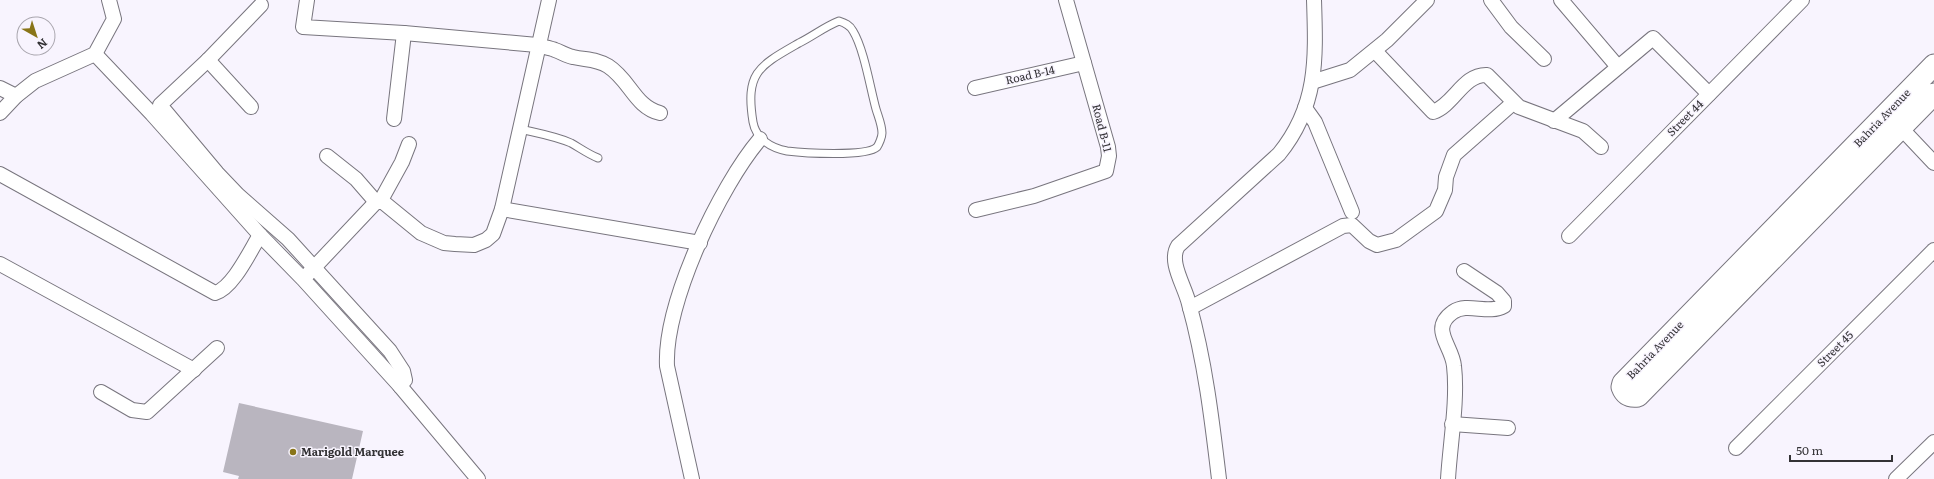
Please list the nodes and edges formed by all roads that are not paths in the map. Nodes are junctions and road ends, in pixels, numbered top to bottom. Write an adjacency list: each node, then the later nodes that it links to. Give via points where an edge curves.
1 (307, 0): 11 (street, via 303,27)
2 (549, 0): 12 (street)
3 (1066, 0): 17 (street, Road B-11)
4 (1314, 0): 20 (street, via 1315,54)
5 (1427, 0): 13 (street)
6 (1491, 0): 15 (street, via 1511,27)
7 (1561, 0): 19 (street)
8 (1802, 0): 23 (street, Street 44)
9 (112, 1): 14 (street, via 114,19)
10 (261, 5): 16 (street)
11 (404, 33): 12 (street); 31 (street)
12 (537, 45): 30 (street, via 572,57 602,62 622,77 643,105); 34 (street)
13 (1375, 51): 20 (street, via 1350,70); 26 (street, via 1432,112 1475,76 1483,75 1487,75)
14 (95, 54): 25 (street, via 35,82); 46 (street)
15 (1544, 59)
16 (208, 60): 27 (street); 51 (street, via 160,105 191,145 227,184 288,239)
17 (1084, 62): 22 (street, Road B-14); 44 (street, Road B-11, via 1108,147 1106,171 1034,196)
18 (1934, 65): 33 (street, Bahria Avenue, via 1623,383 1626,395 1638,396)
19 (1618, 67): 23 (street, via 1653,38); 32 (street)
20 (1312, 82): 28 (street)
21 (0, 88): 25 (street)
22 (976, 88)
23 (1709, 94): 47 (street, Street 44)
24 (1934, 94): 33 (street, Bahria Avenue)
25 (16, 96): 29 (street)
26 (1513, 103): 32 (street); 54 (street, via 1454,155 1446,177 1445,190 1436,211 1396,240 1377,245 1352,225 1343,226)
27 (251, 107)
28 (1305, 108): 45 (street, via 1315,122); 54 (street, via 1293,137 1279,154 1174,252 1174,261)
29 (0, 113)
30 (660, 113)
31 (394, 119)
32 (1554, 121): 37 (street, via 1583,131)
33 (1900, 127): 40 (street)
34 (520, 129): 39 (lane, via 572,144 582,152); 43 (street)
35 (760, 139): 35 (lane, via 754,128 750,101 752,85 758,71 769,61 824,27 839,21 847,23 853,31 861,53 882,133 877,146 862,152 800,152 778,149); 48 (street, via 742,163)
36 (409, 144): 42 (street, via 402,162)
37 (1601, 147)
38 (327, 156): 42 (street, via 356,179)
39 (598, 158)
40 (1934, 163)
41 (0, 174): 46 (street, via 216,293 228,285)
42 (378, 202): 43 (street, via 383,202 428,236 444,243 474,245 493,234); 51 (street)
43 (502, 209): 48 (street)
44 (976, 210)
45 (1352, 212)
46 (260, 235): 53 (street)
47 (1569, 236)
48 (700, 243): 64 (street, via 682,284 666,350 667,366)
49 (1934, 250): 62 (street, Street 45)
50 (0, 264): 56 (street)
51 (314, 267): 53 (street); 57 (street, via 390,351 403,371 405,380)
52 (1464, 271): 59 (street, via 1497,293 1504,301 1504,306 1498,309 1459,309 1445,319 1441,326 1454,367)
53 (303, 279): 57 (street)
54 (1190, 308): 65 (street, via 1204,369)
55 (217, 348): 56 (street)
56 (194, 370): 58 (street, via 147,412 132,410)
57 (400, 386): 63 (street)
58 (101, 392)
59 (1452, 424): 60 (street); 66 (street)
60 (1508, 428)
61 (1934, 442): 67 (street)
62 (1736, 448)
63 (478, 479)
64 (692, 479)
65 (1219, 479)
66 (1448, 479)
67 (1896, 479)

